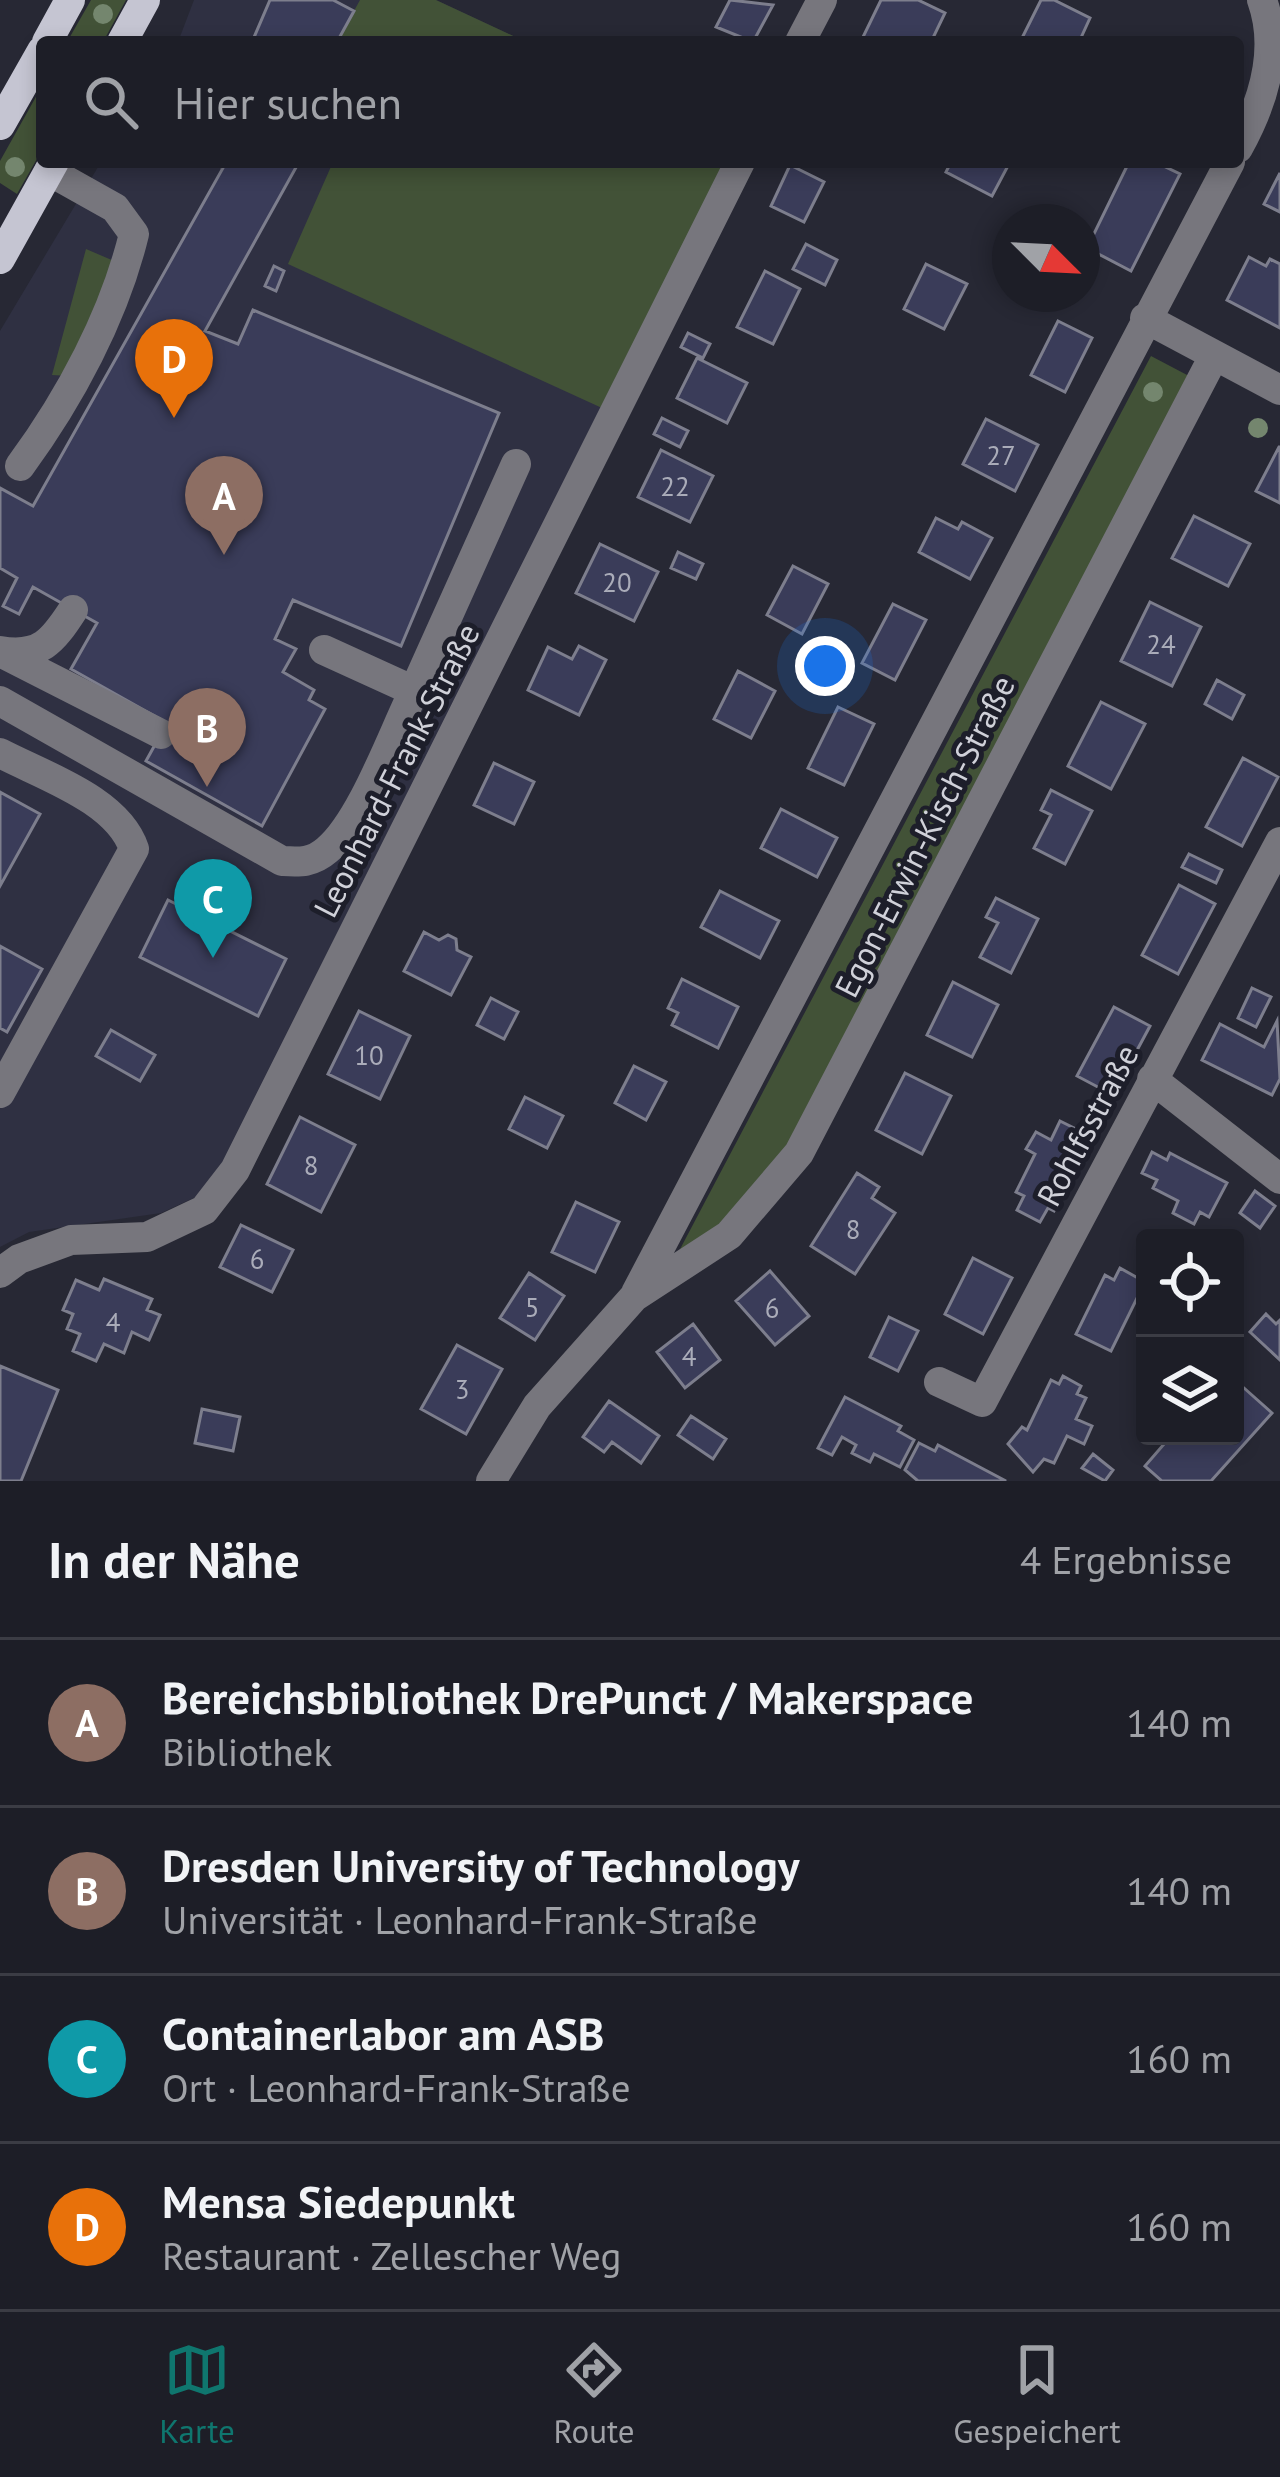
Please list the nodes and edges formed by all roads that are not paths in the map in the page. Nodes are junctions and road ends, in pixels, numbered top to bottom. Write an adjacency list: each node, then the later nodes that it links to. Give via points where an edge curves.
1 (70, 0): 5 (main road)
2 (145, 0): 6 (main road)
3 (822, 0): 7 (street)
4 (1262, 0): 8 (street)
5 (50, 36)
6 (125, 36)
7 (803, 36)
8 (1275, 56): 11 (street)
9 (36, 60): 10 (main road)
10 (2, 115)
11 (1244, 134)
12 (50, 168): 16 (main road)
13 (53, 168): 21 (street, via 115,208 134,234 76,378)
14 (737, 168): 33 (street, Leonhard-Frank-Straße, via 235,1170 204,1210 146,1237 71,1240)
15 (1227, 168): 17 (street, Egon-Erwin-Kisch-Straße)
16 (0, 259)
17 (1145, 318): 18 (street); 34 (street, Egon-Erwin-Kisch-Straße)
18 (1214, 356): 19 (street); 34 (street, Egon-Erwin-Kisch-Straße, via 799,1153 729,1235)
19 (1280, 391)
20 (516, 464): 25 (street)
21 (20, 466)
22 (73, 610): 24 (street, via 53,643 28,654)
23 (324, 650): 25 (street)
24 (1, 652): 27 (street)
25 (414, 691): 26 (street, via 356,808 329,849 306,863 282,861)
26 (0, 701)
27 (161, 734)
28 (0, 753): 31 (street, via 110,812 127,827 134,849)
29 (1280, 842): 30 (street, Rohlfsstraße)
30 (1152, 1079): 32 (street); 35 (street, Rohlfsstraße, via 982,1402)
31 (0, 1093)
32 (1280, 1179)
33 (0, 1273)
34 (634, 1297): 36 (street, Egon-Erwin-Kisch-Straße, via 537,1406)
35 (939, 1382)
36 (491, 1481)

